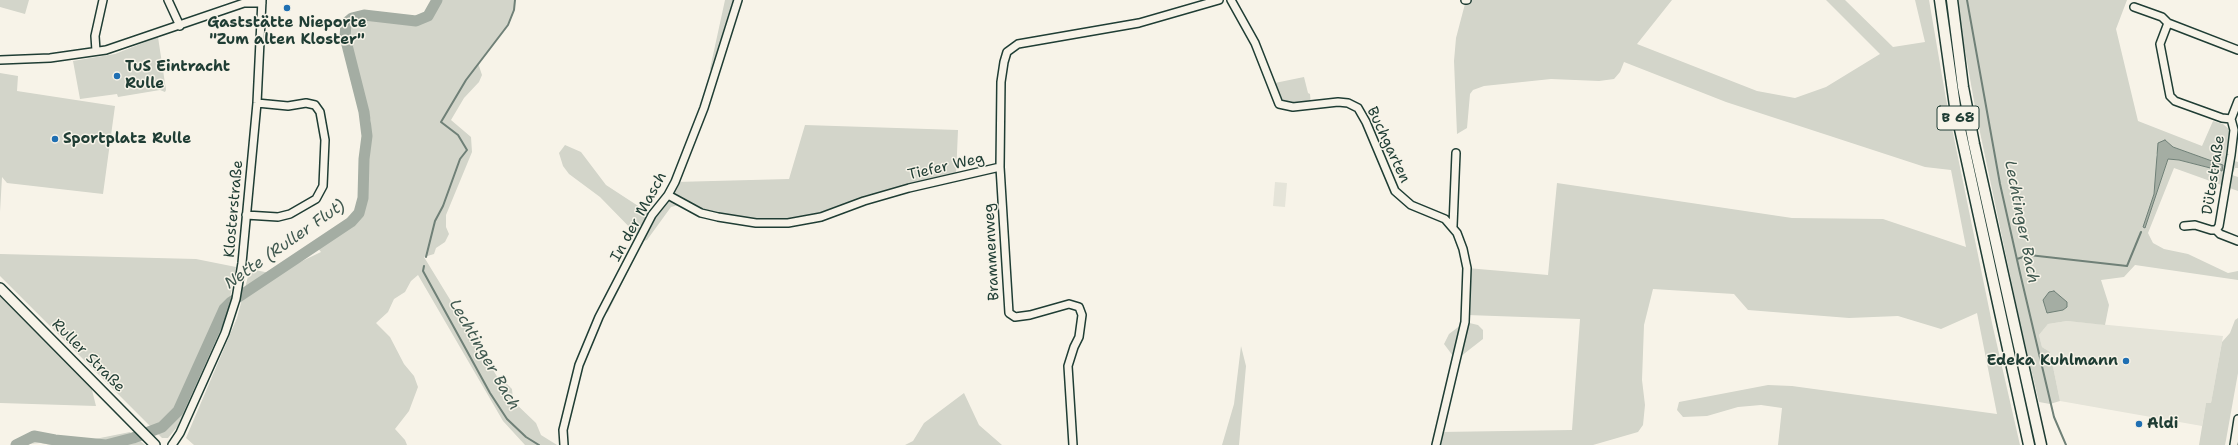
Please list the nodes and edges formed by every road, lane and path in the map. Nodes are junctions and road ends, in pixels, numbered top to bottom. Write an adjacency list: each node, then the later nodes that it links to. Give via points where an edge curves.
1 (103, 0): 13 (street, via 95,36)
2 (168, 0): 11 (street)
3 (738, 0): 20 (street, In der Masch, via 704,108)
4 (1219, 0): 19 (street, Tiefer Weg, via 1139,23 1012,47 1007,52 1001,76)
5 (1231, 0): 22 (street, Buchgarten, via 1255,42 1279,104 1293,107 1338,102 1358,108 1395,192 1411,204 1444,219)
6 (1940, 0): 36 (highway, B 68, via 1955,106)
7 (1952, 0): 27 (highway, B 68, via 1963,87 1974,144)
8 (262, 1): 11 (street, via 244,3); 16 (street, Klosterstraße)
9 (2134, 7): 10 (street, via 2162,17)
10 (2168, 23): 12 (street); 17 (street, via 2160,44 2170,96 2175,101)
11 (180, 26): 13 (street, via 120,46)
12 (2238, 50)
13 (96, 51): 14 (street, via 50,58)
14 (0, 60)
15 (2238, 101): 17 (street, Dütestraße)
16 (257, 103): 21 (street, Klosterstraße); 21 (street, via 315,105 320,112 325,140 323,186 316,199 290,214 278,217)
17 (2231, 119): 24 (street, Dütestraße, via 2234,130 2231,155 2219,226)
18 (1456, 153): 22 (street)
19 (1000, 167): 20 (street, Tiefer Weg, via 909,188 864,200 820,217 788,223 756,223 718,217 701,213); 34 (street, Brammenweg, via 1009,313 1015,317 1030,315 1069,304 1079,307 1082,315 1079,337 1068,366)
20 (668, 196): 33 (street, In der Masch, via 649,221 599,317 578,365 563,430)
21 (246, 215): 29 (street, Klosterstraße, via 233,310)
22 (1452, 226): 35 (street, Buchgarten, via 1464,249 1467,268 1465,322)
23 (2184, 226): 24 (street, Dütestraße, via 2195,225)
24 (2216, 230): 25 (street, Dütestraße)
25 (2238, 241)
26 (0, 288): 30 (main road, Ruller Straße)
27 (2030, 396): 37 (highway, B 68); 38 (highway, via 2036,402)
28 (2238, 419): 39 (street)
29 (180, 433): 31 (street, Klosterstraße); 32 (street, Klosterstraße)
30 (155, 445)
31 (172, 445)
32 (178, 445)
33 (564, 445)
34 (1073, 445)
35 (1436, 445)
36 (2029, 445)
37 (2041, 445)
38 (2047, 445)
39 (2234, 445)

